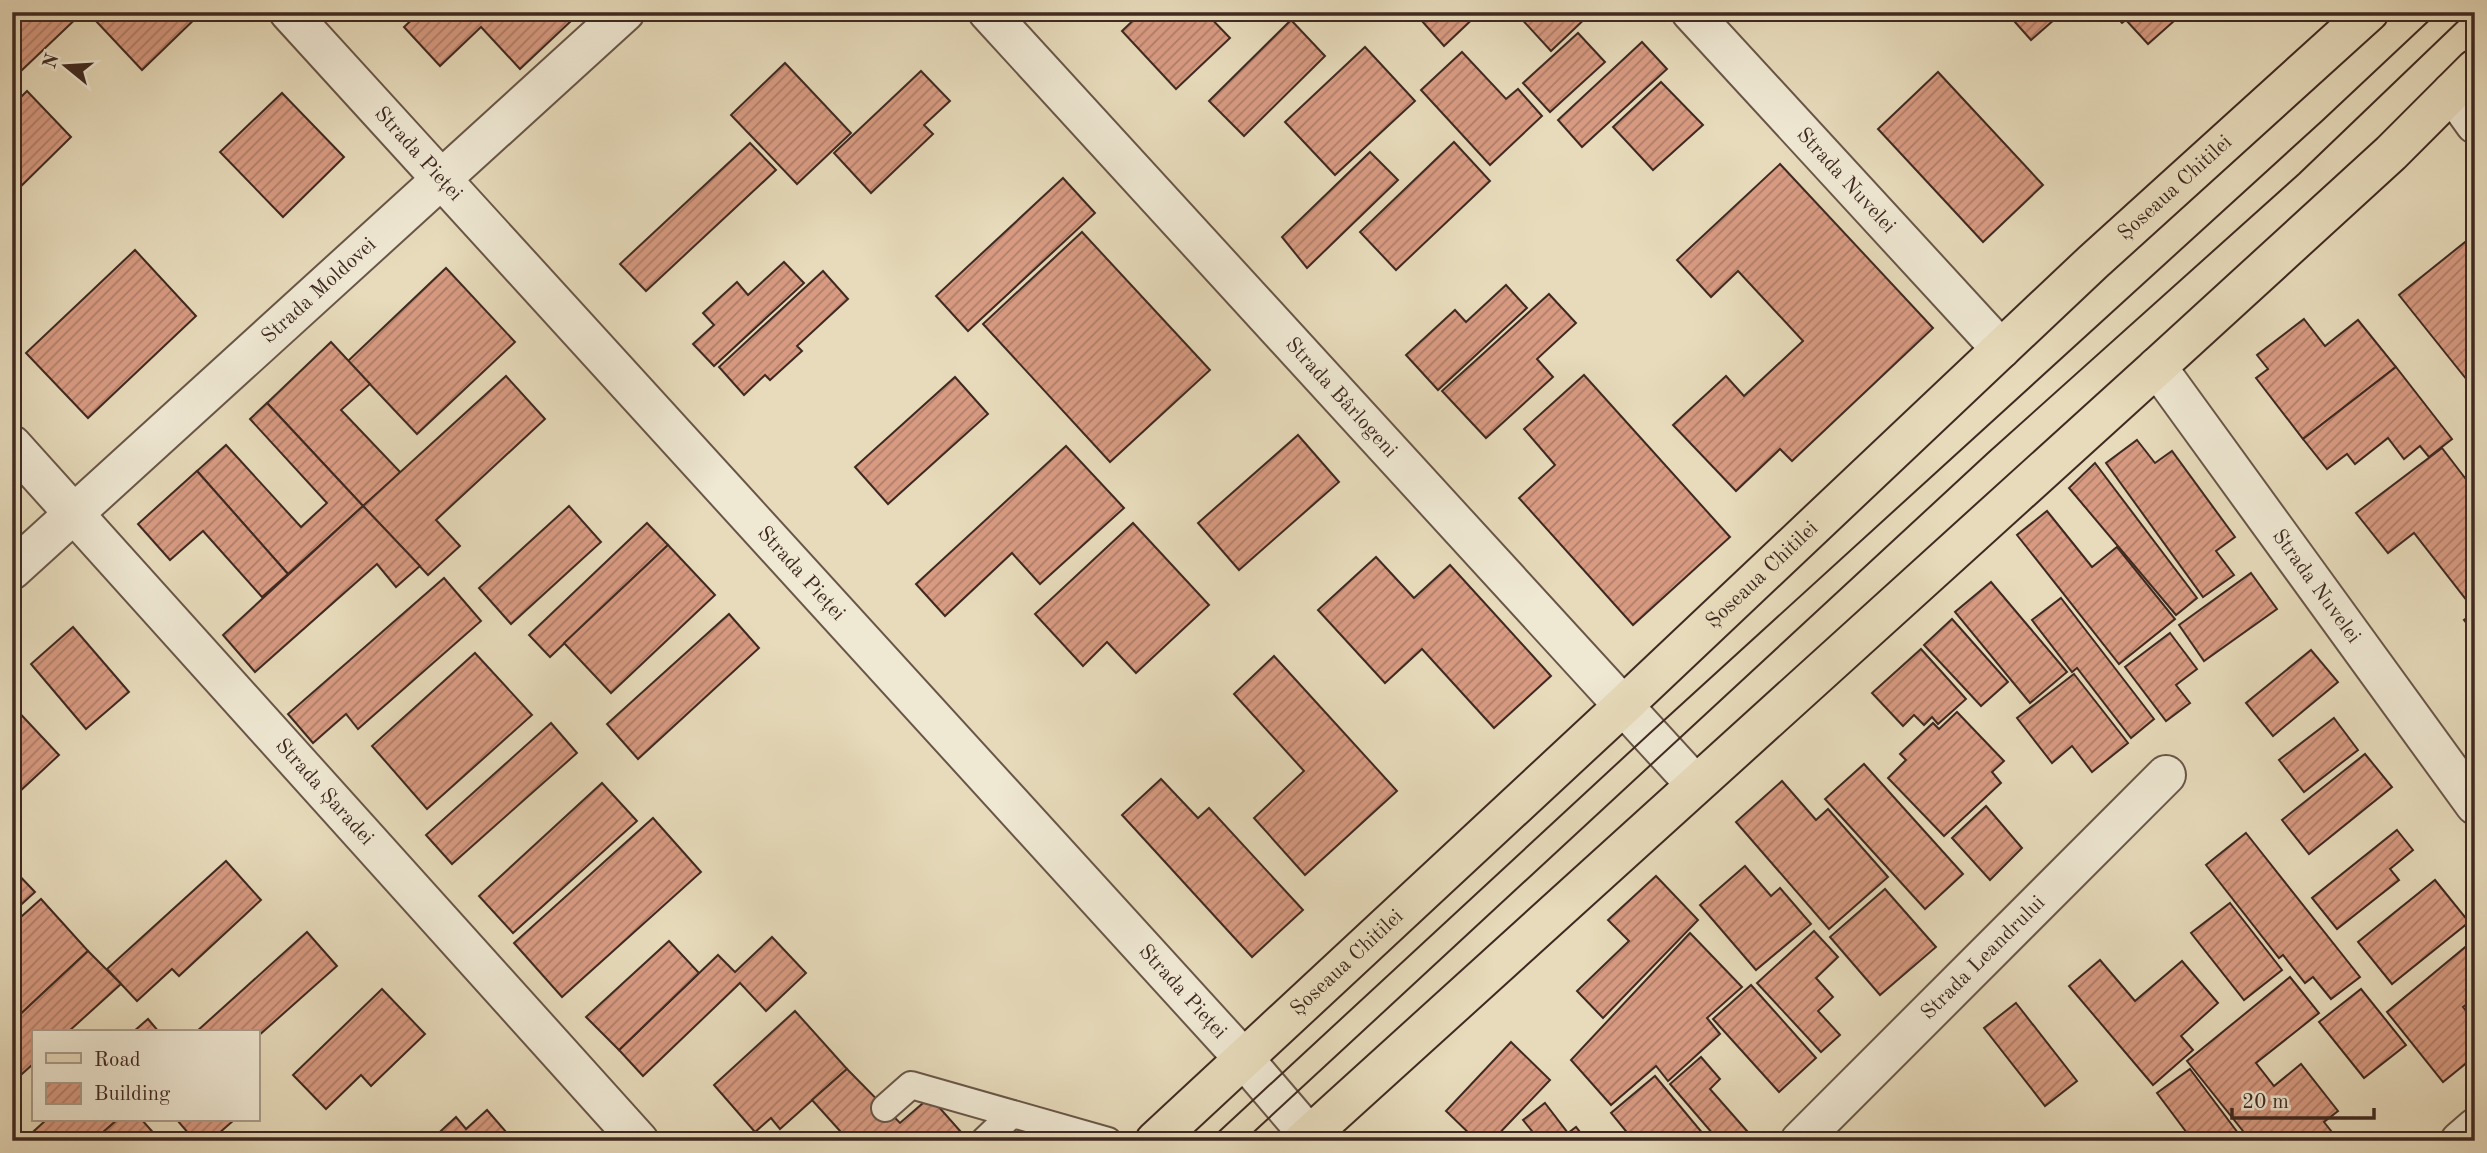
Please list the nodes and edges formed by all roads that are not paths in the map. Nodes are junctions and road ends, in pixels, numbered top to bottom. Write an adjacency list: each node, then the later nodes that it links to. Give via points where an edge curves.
1 (289, 12): 8 (street, Strada Pieței)
2 (625, 12): 8 (street, Strada Moldovei)
3 (988, 12): 14 (street, Strada Bârlogeni)
4 (1691, 12): 9 (street, Strada Nuvelei)
5 (2369, 12): 9 (main road, Șoseaua Chitilei)
6 (2463, 80): 7 (street); 10 (main road, via 2391,153)
7 (2475, 124)
8 (441, 178): 12 (street, Strada Moldovei); 18 (street, Strada Pieței)
9 (2001, 349): 14 (main road, Șoseaua Chitilei)
10 (2157, 368): 16 (main road); 17 (street, Strada Nuvelei)
11 (12, 444): 12 (street, Strada Șaradei)
12 (75, 514): 13 (street, Strada Moldovei); 23 (street, Strada Șaradei)
13 (12, 570)
14 (1623, 706): 16 (street, Strada Bârlogeni); 18 (main road, Șoseaua Chitilei)
15 (2166, 775): 27 (street, Strada Leandrului)
16 (1695, 784): 22 (main road)
17 (2475, 805)
18 (1244, 1059): 22 (street, Strada Pieței); 26 (main road, Șoseaua Chitilei)
19 (885, 1108): 20 (lane, via 911,1085)
20 (1012, 1114): 24 (lane); 25 (lane)
21 (2475, 1128): 28 (street)
22 (1306, 1138)
23 (639, 1141)
24 (984, 1141)
25 (1108, 1141)
26 (1156, 1141)
27 (1800, 1141)
28 (2460, 1141)

